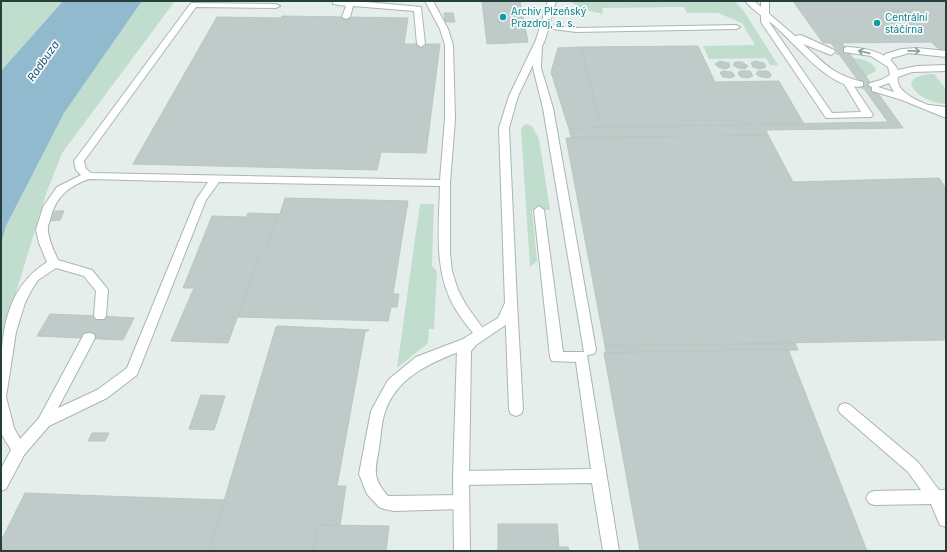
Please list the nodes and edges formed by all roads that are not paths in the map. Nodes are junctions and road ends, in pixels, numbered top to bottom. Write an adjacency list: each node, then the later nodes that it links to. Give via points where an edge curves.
1 (429, 1): 31 (street, via 444,29 449,45 450,119)
2 (552, 1): 11 (street)
3 (749, 1): 9 (street)
4 (764, 1): 9 (street)
5 (336, 2): 6 (street)
6 (351, 2): 10 (street); 14 (street, via 418,8)
7 (195, 3): 8 (street); 29 (street, via 79,161 81,170)
8 (276, 6)
9 (765, 12): 12 (street); 23 (street, via 765,22 829,116 868,115)
10 (346, 17)
11 (545, 26): 13 (street, via 576,30); 15 (street)
12 (780, 26): 19 (street); 19 (street, via 808,43 834,51 825,56 822,61)
13 (736, 27)
14 (421, 44)
15 (538, 45): 34 (street, via 513,95 504,128); 38 (street, via 537,68 548,108)
16 (847, 50): 18 (street, one-way to 16, via 864,52)
17 (946, 54): 18 (street, one-way to 17, via 888,56 900,51 916,50)
18 (886, 61): 21 (street, via 898,66); 22 (street, via 895,73)
19 (824, 67): 23 (street, via 829,73)
20 (946, 68): 21 (street)
21 (919, 69): 22 (street, via 903,72)
22 (894, 78): 25 (street, via 893,84); 25 (street, via 874,87)
23 (847, 82): 24 (street)
24 (860, 84)
25 (905, 98): 26 (street)
26 (930, 108): 27 (street); 28 (street)
27 (946, 110)
28 (946, 115)
29 (88, 176): 30 (street); 33 (street, via 71,182 59,191 49,205 42,229 46,247)
30 (216, 178): 31 (street); 43 (street, via 202,200 132,371 102,394)
31 (445, 183): 37 (street, via 446,271 452,290)
32 (539, 210): 45 (street, via 557,357 582,357)
33 (54, 263): 35 (street, via 88,273 102,290); 39 (street, via 35,276 20,298 5,351)
34 (511, 302): 37 (street, via 503,321); 42 (street)
35 (100, 316)
36 (89, 338): 43 (street)
37 (476, 338): 46 (street, via 464,350); 50 (street, via 421,361 393,384 378,411 367,474 372,489 384,502)
38 (589, 350)
39 (1, 394)
40 (1, 400): 44 (street, via 7,429)
41 (845, 409): 48 (street, via 912,467)
42 (516, 410)
43 (44, 422): 44 (street)
44 (19, 450): 47 (street)
45 (599, 476): 46 (street); 53 (street)
46 (461, 478): 50 (street)
47 (1, 484)
48 (941, 497): 49 (street); 51 (street)
49 (874, 498)
50 (461, 502): 52 (street)
51 (946, 520)
52 (462, 551)
53 (610, 551)

